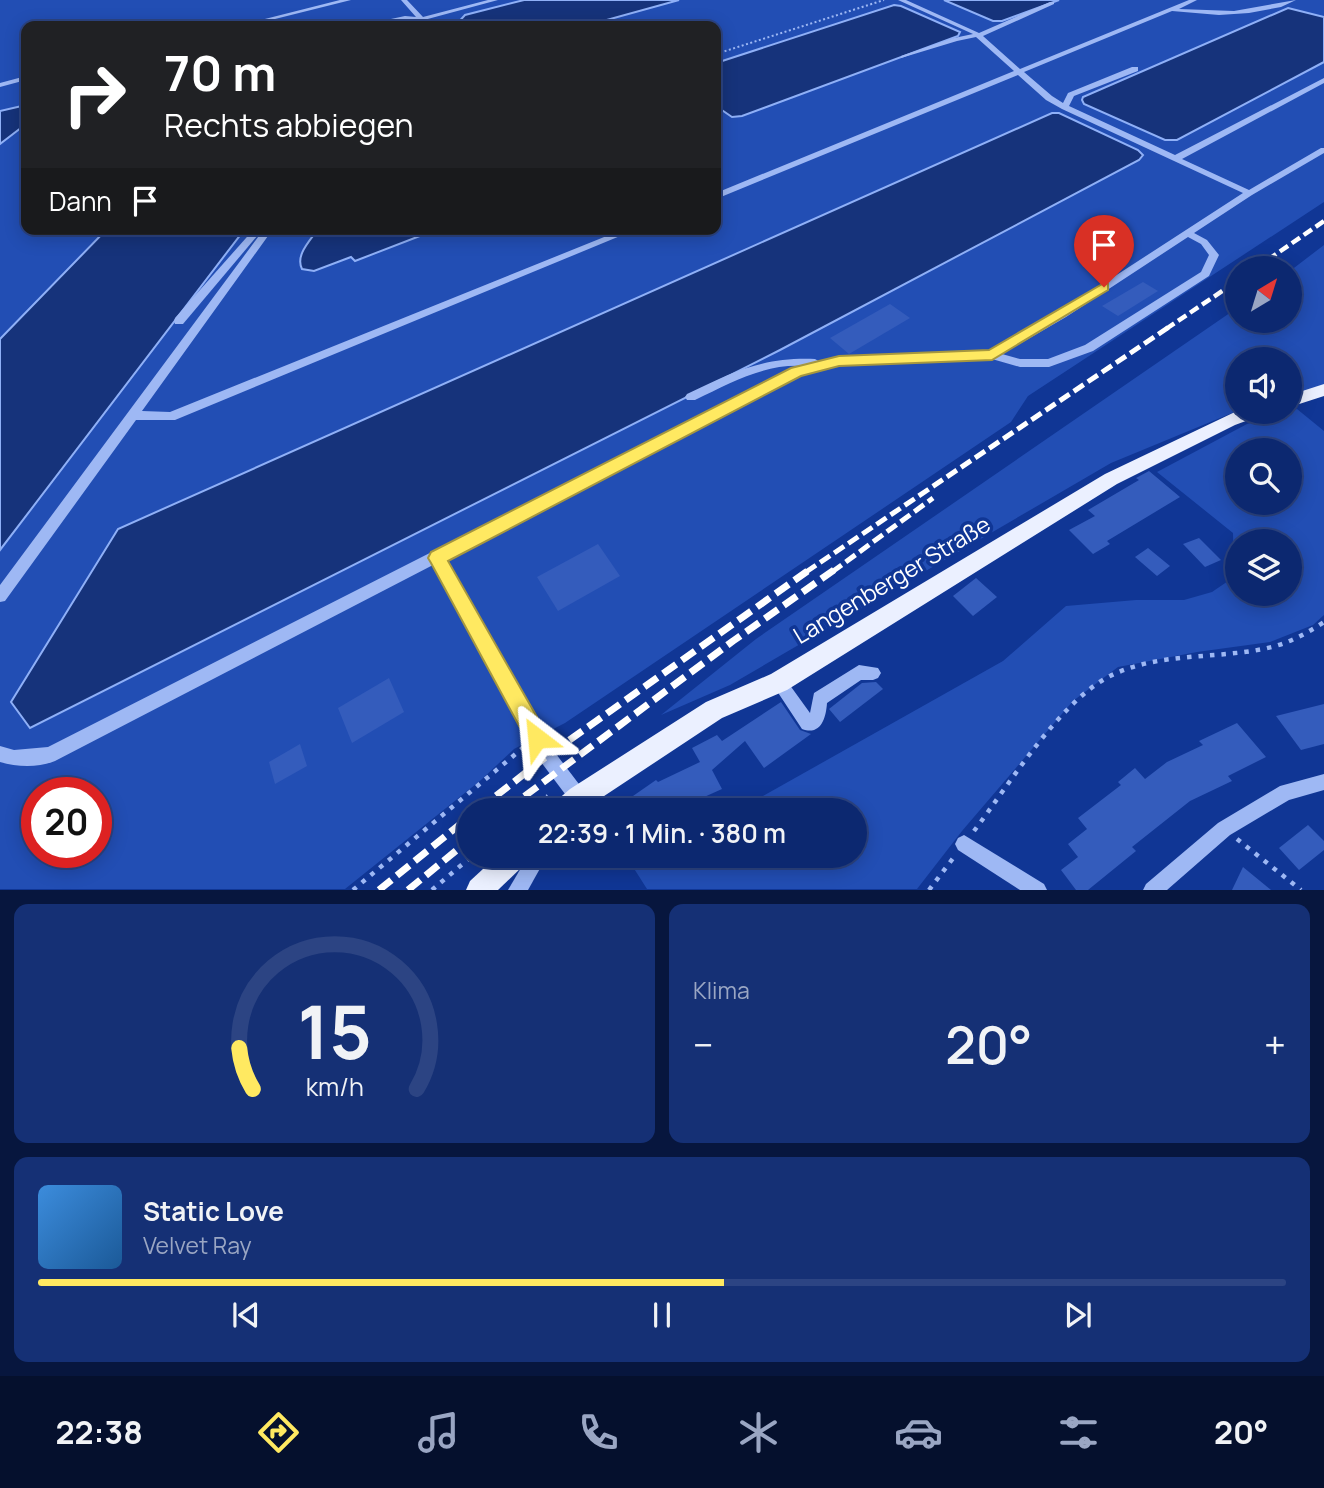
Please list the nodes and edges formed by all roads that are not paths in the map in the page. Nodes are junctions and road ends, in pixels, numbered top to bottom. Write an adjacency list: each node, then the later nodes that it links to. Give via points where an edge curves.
1 (348, 0): 10 (street)
2 (404, 0): 9 (street)
3 (495, 0): 9 (street)
4 (901, 0): 12 (street)
5 (1293, 0): 8 (street, via 1241,13)
6 (1189, 1): 8 (street)
7 (1052, 3): 12 (street)
8 (1174, 10): 15 (street)
9 (422, 19): 11 (street)
10 (261, 21)
11 (388, 21)
12 (979, 35): 13 (street); 15 (street)
13 (903, 57)
14 (1135, 69): 19 (street, via 1071,95)
15 (1020, 72): 19 (street); 22 (street)
16 (21, 79): 18 (lane)
17 (1324, 80): 21 (street)
18 (0, 85)
19 (1065, 107): 21 (street)
20 (1324, 150): 23 (street)
21 (1175, 159): 23 (street)
22 (721, 194)
23 (1249, 194): 24 (street)
24 (1188, 233): 29 (street); 29 (street, via 1214,255 1205,274 1089,348 1049,363 1020,363)
25 (254, 235): 28 (street)
26 (265, 235): 34 (street)
27 (618, 235): 34 (street, via 171,417)
28 (179, 321)
29 (992, 355): 30 (street)
30 (826, 364): 32 (street, via 764,363); 36 (street, via 796,372)
31 (1324, 390): 33 (main road)
32 (691, 397)
33 (1302, 397)
34 (133, 415): 37 (street)
35 (1225, 422): 39 (main road, Langenberger Straße, via 1111,479)
36 (437, 558): 40 (street, via 49,755 14,758); 42 (street)
37 (0, 596)
38 (873, 673): 39 (street, via 859,672 820,699 818,716 808,723)
39 (779, 682): 43 (main road, Langenberger Straße, via 714,710)
40 (0, 754)
41 (1324, 782): 50 (street, via 1286,792 1224,829)
42 (567, 798)
43 (583, 798)
44 (964, 844): 49 (street)
45 (502, 868): 47 (main road)
46 (531, 868): 48 (street)
47 (478, 890)
48 (517, 890)
49 (1038, 890)
50 (1152, 890)

